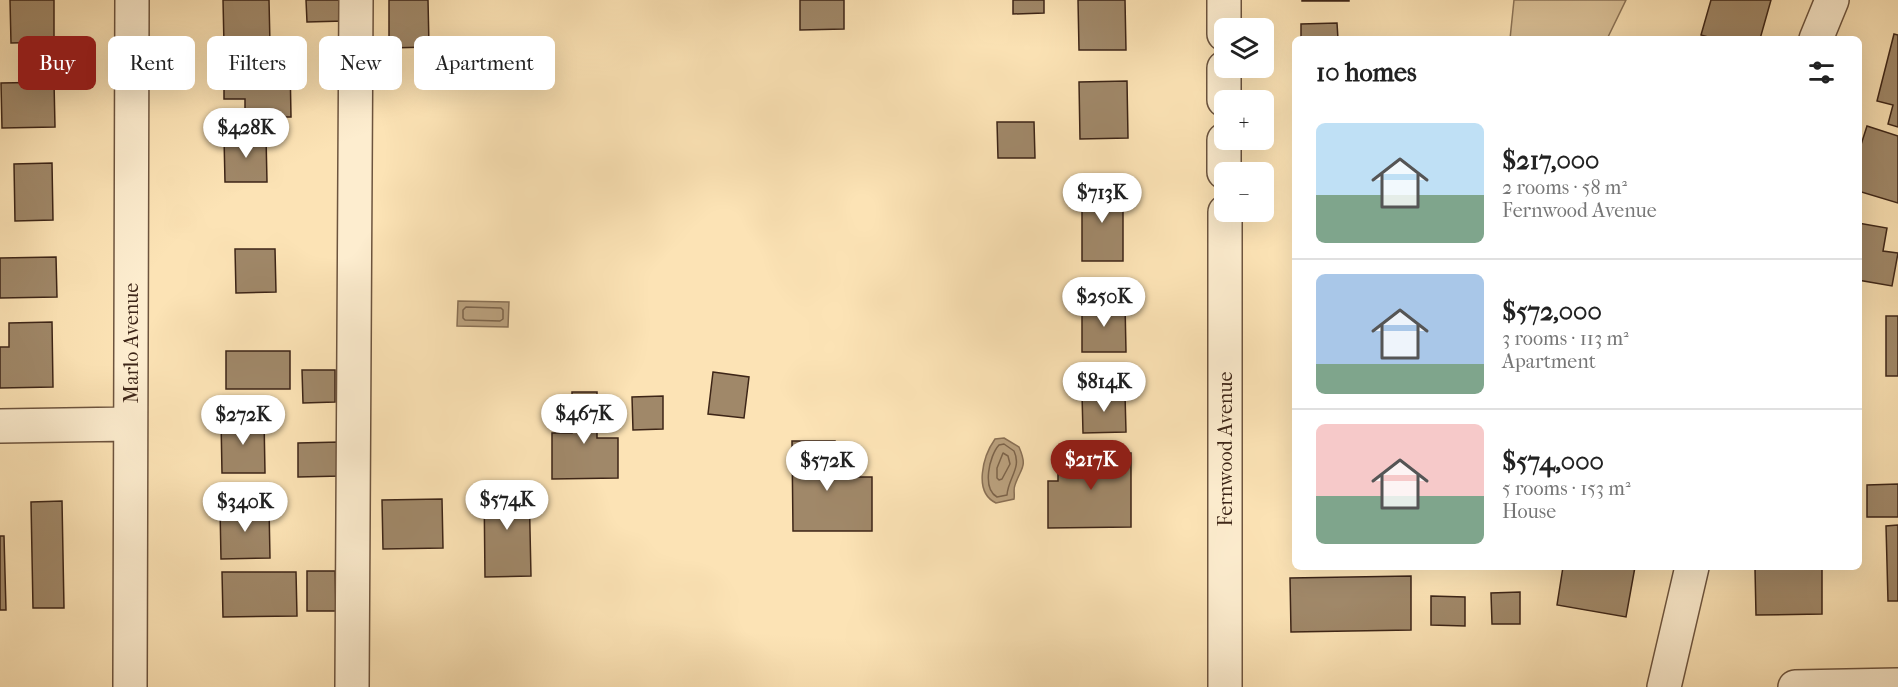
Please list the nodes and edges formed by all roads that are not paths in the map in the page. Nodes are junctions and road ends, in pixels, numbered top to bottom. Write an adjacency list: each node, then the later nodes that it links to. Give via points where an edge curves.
1 (132, 0): 8 (street, Marlo Avenue)
2 (356, 0): 13 (street)
3 (1224, 0): 5 (street)
4 (1832, 0): 6 (street)
5 (1224, 18)
6 (1817, 36)
7 (1225, 222): 14 (street, Fernwood Avenue)
8 (130, 423): 9 (street); 12 (street, Marlo Avenue)
9 (0, 426)
10 (1691, 570): 15 (street)
11 (1898, 685): 16 (street)
12 (129, 687)
13 (352, 687)
14 (1226, 687)
15 (1664, 687)
16 (1795, 687)

